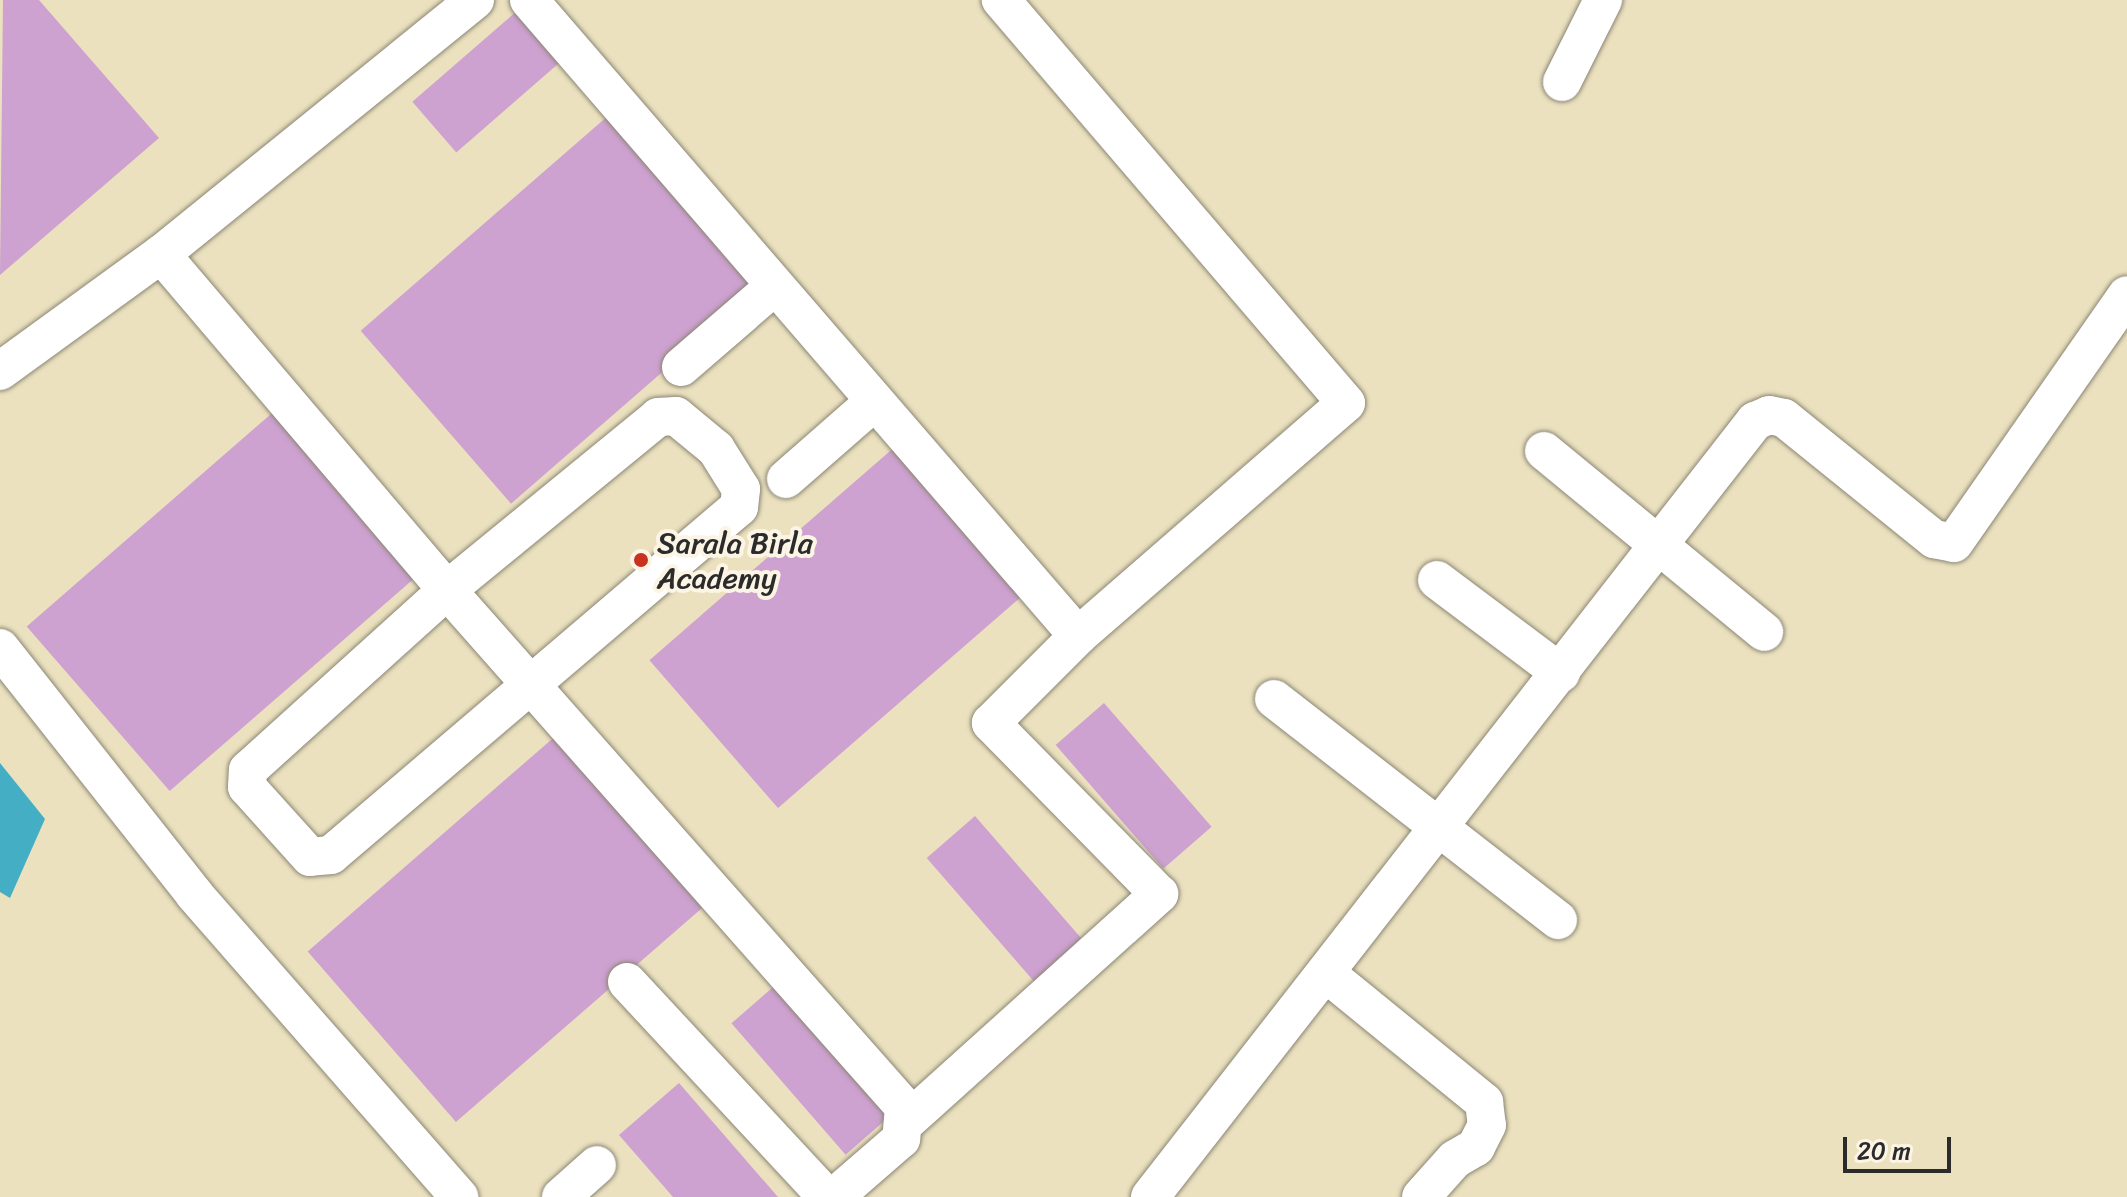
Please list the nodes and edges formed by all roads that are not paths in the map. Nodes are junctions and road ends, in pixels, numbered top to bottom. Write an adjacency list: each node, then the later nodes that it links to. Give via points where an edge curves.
1 (475, 0): 6 (street)
2 (529, 0): 7 (street)
3 (1001, 0): 18 (street, via 1346,403)
4 (1603, 0): 5 (street)
5 (1562, 82)
6 (161, 254): 10 (street); 16 (street)
7 (775, 286): 9 (street); 11 (street)
8 (2127, 295): 14 (street, via 1954,543 1934,539 1784,418 1769,415 1755,421)
9 (681, 367)
10 (0, 371)
11 (874, 402): 13 (street); 18 (street)
12 (1544, 451): 14 (street)
13 (786, 479)
14 (1657, 549): 17 (street); 20 (street)
15 (1437, 580): 20 (street)
16 (447, 590): 21 (street); 21 (street, via 248,770 247,787 310,857 323,859); 21 (street, via 658,417 676,416 716,449 741,489 739,507)
17 (1764, 632)
18 (1078, 636): 27 (street, via 991,723 1159,894)
19 (0, 648): 29 (street, via 194,894)
20 (1561, 673): 23 (street)
21 (529, 682): 27 (street, via 904,1107)
22 (1274, 699): 23 (street)
23 (1442, 826): 24 (street); 25 (street)
24 (1558, 920)
25 (1327, 974): 33 (street); 34 (street, via 1484,1102 1487,1125 1476,1147 1455,1159)
26 (627, 982): 31 (street)
27 (906, 1122): 32 (street, via 901,1139)
28 (597, 1165): 30 (street)
29 (459, 1197)
30 (561, 1197)
31 (827, 1197)
32 (834, 1197)
33 (1150, 1197)
34 (1421, 1197)

